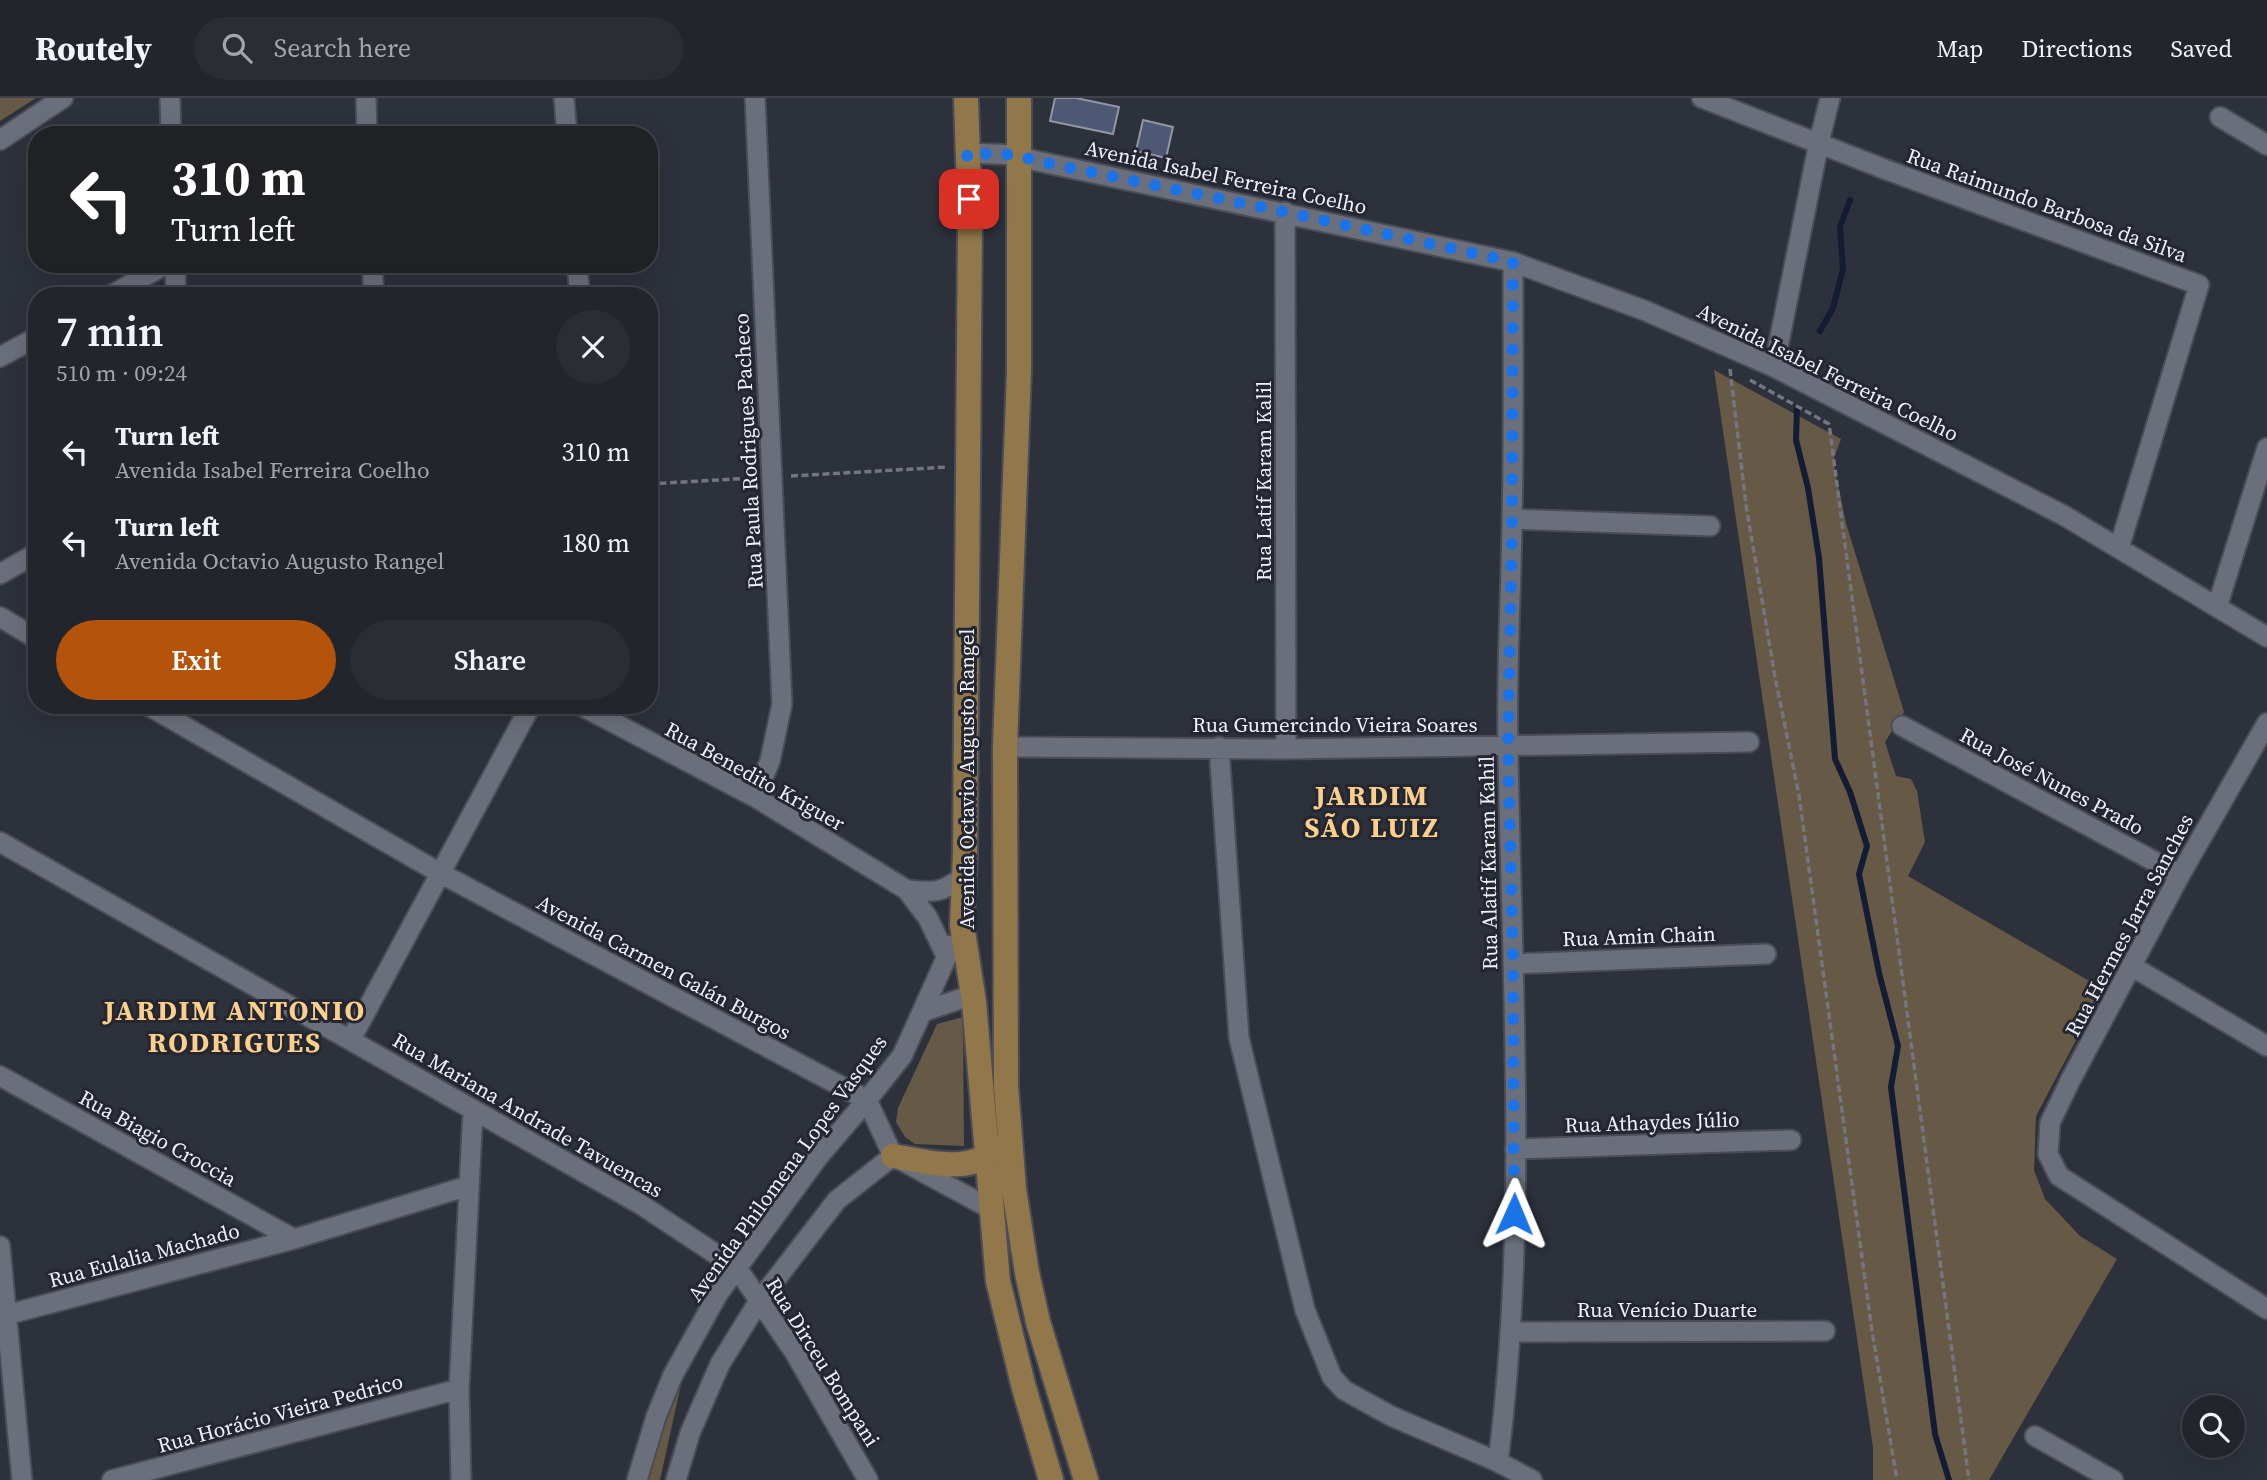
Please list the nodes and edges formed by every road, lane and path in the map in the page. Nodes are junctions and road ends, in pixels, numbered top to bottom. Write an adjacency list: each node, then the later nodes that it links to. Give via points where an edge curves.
1 (63, 98): 14 (street)
2 (170, 98): 11 (street)
3 (366, 98): 12 (street)
4 (564, 98): 13 (street)
5 (755, 98): 28 (street, Rua Paula Rodrigues Pacheco)
6 (966, 98): 17 (main road, Avenida Octavio Augusto Rangel)
7 (1019, 98): 18 (main road, Avenida Octavio Augusto Rangel)
8 (1702, 98): 15 (street, Rua Raimundo Barbosa da Silva)
9 (1830, 98): 15 (street)
10 (2220, 117): 16 (street)
11 (171, 126)
12 (368, 126)
13 (566, 126)
14 (0, 140)
15 (1821, 143): 25 (street); 32 (street, Rua Raimundo Barbosa da Silva, via 2199,285)
16 (2267, 145)
17 (967, 153): 18 (street, Avenida Isabel Ferreira Coelho); 27 (main road, Avenida Octavio Augusto Rangel)
18 (1019, 155): 19 (street, Avenida Isabel Ferreira Coelho); 45 (main road, Avenida Octavio Augusto Rangel, via 1019,371)
19 (1285, 212): 20 (street, Avenida Isabel Ferreira Coelho); 48 (street, Rua Latif Karam Kalil)
20 (1513, 262): 25 (street, Avenida Isabel Ferreira Coelho, via 1646,311); 30 (street, Rua Alatif Karam Kahil)
21 (150, 273): 22 (street)
22 (126, 287)
23 (28, 342): 24 (street)
24 (0, 357)
25 (1774, 367): 32 (street, Avenida Isabel Ferreira Coelho)
26 (2267, 448): 35 (street)
27 (968, 466): 28 (path); 53 (main road, Avenida Octavio Augusto Rangel)
28 (772, 477): 29 (path); 49 (street, Rua Paula Rodrigues Pacheco, via 782,704 770,761)
29 (658, 484)
30 (1512, 519): 31 (street); 47 (street, Rua Alatif Karam Kahil)
31 (1710, 526)
32 (2119, 548): 35 (street, Avenida Isabel Ferreira Coelho)
33 (28, 558): 34 (street)
34 (0, 574)
35 (2217, 607): 38 (street, Avenida Isabel Ferreira Coelho)
36 (0, 617): 37 (street)
37 (28, 634)
38 (2267, 637)
39 (163, 714): 51 (street, Avenida Carmen Galán Burgos)
40 (526, 714): 51 (street)
41 (599, 714): 49 (street, Rua Benedito Kriguer)
42 (2267, 723): 52 (street, Rua Hermes Jarra Sanches)
43 (1902, 726): 52 (street, Rua José Nunes Prado)
44 (1749, 742): 47 (street, Rua Gumercindo Vieira Soares)
45 (1006, 747): 46 (street, Rua Gumercindo Vieira Soares); 65 (main road, Avenida Octavio Augusto Rangel)
46 (1219, 747): 48 (street, Rua Gumercindo Vieira Soares); 84 (street, via 1240,1038 1305,1310 1332,1377 1345,1390 1391,1416)
47 (1508, 747): 48 (street, Rua Gumercindo Vieira Soares); 58 (street, Rua Alatif Karam Kahil)
48 (1286, 750)
49 (755, 797): 54 (street, Rua Benedito Kriguer)
50 (0, 842): 62 (street, Rua Mariana Andrade Tavuencas)
51 (440, 873): 62 (street); 66 (street, Avenida Carmen Galán Burgos)
52 (2180, 875): 59 (street, Rua Hermes Jarra Sanches)
53 (964, 876): 54 (street, via 933,893); 55 (main road, Avenida Octavio Augusto Rangel)
54 (907, 890): 57 (street, Rua Benedito Kriguer, via 929,918)
55 (962, 925): 57 (street, Avenida Philomena Lopes Vasques); 60 (main road, Avenida Octavio Augusto Rangel)
56 (1766, 954): 58 (street, Rua Amin Chain)
57 (946, 956): 61 (street, Avenida Philomena Lopes Vasques)
58 (1513, 964): 69 (street, Rua Alatif Karam Kahil)
59 (2133, 967): 63 (street); 78 (street, Rua Hermes Jarra Sanches, via 2050,1123 2048,1154 2059,1176)
60 (974, 1002): 61 (street, via 966,997); 65 (main road, via 986,1011 993,1025); 71 (main road, Avenida Octavio Augusto Rangel)
61 (922, 1012): 66 (street, Avenida Philomena Lopes Vasques, via 902,1056)
62 (351, 1039): 67 (street, Rua Mariana Andrade Tavuencas)
63 (2267, 1046)
64 (0, 1076): 74 (street, Rua Biagio Croccia)
65 (1006, 1086): 71 (main road, via 998,1144); 92 (main road, Avenida Octavio Augusto Rangel, via 1014,1189 1027,1273)
66 (867, 1100): 70 (street); 76 (street, Avenida Philomena Lopes Vasques, via 819,1156)
67 (473, 1110): 72 (street); 76 (street, Rua Mariana Andrade Tavuencas, via 640,1204)
68 (1791, 1140): 69 (street, Rua Athaydes Júlio)
69 (1515, 1149): 81 (street, Rua Alatif Karam Kahil)
70 (893, 1156): 71 (main road, via 957,1165); 73 (street); 77 (street, via 837,1199)
71 (987, 1158): 73 (main road, Avenida Octavio Augusto Rangel)
72 (468, 1186): 74 (street, Rua Eulalia Machado); 82 (street)
73 (991, 1209): 91 (main road, Avenida Octavio Augusto Rangel, via 998,1280)
74 (294, 1239): 79 (street, Rua Eulalia Machado)
75 (0, 1246): 79 (street)
76 (737, 1268): 77 (street, Rua Dirceu Bompani); 88 (street, Avenida Philomena Lopes Vasques, via 673,1375)
77 (759, 1301): 89 (street, via 720,1364 690,1433); 90 (street, Rua Dirceu Bompani, via 795,1353)
78 (2267, 1309)
79 (6, 1315): 85 (street)
80 (1825, 1331): 81 (street, Rua Venício Duarte)
81 (1510, 1332): 84 (street, Rua Alatif Karam Kahil)
82 (459, 1389): 86 (street, Rua Horácio Vieira Pedrico); 87 (street)
83 (2035, 1436): 96 (street)
84 (1498, 1462): 93 (street)
85 (22, 1480)
86 (112, 1480)
87 (461, 1480)
88 (637, 1480)
89 (676, 1480)
90 (868, 1480)
91 (1051, 1480)
92 (1086, 1480)
93 (1532, 1480)
94 (1897, 1480): 95 (path, via 1872,1331 1799,795 1749,518 1730,369 1829,424)
95 (1969, 1480)
96 (2113, 1480)

